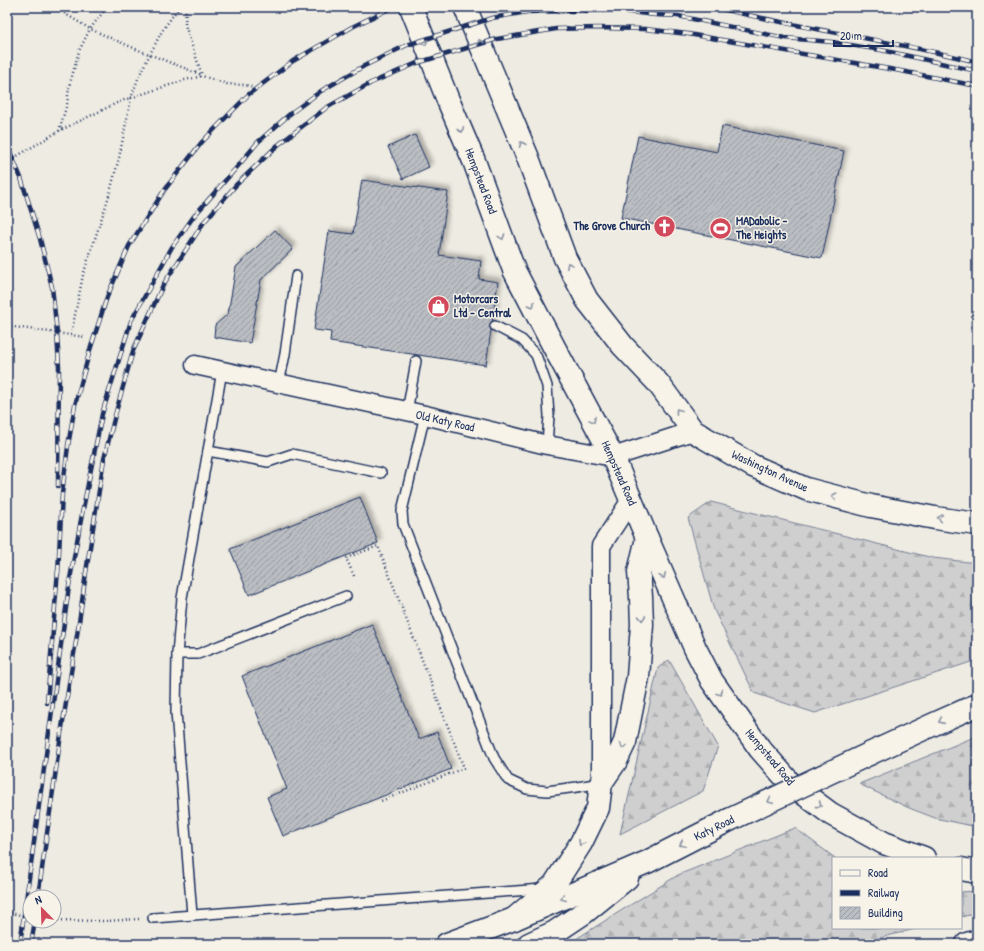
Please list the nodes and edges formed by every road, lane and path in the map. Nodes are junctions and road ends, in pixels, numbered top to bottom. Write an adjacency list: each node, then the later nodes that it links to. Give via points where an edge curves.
1 (54, 7): 7 (path)
2 (108, 7): 7 (path)
3 (179, 7): 8 (path)
4 (186, 7): 9 (path, via 185,25)
5 (411, 7): 28 (main road, Hempstead Road, one-way to 28, via 474,161 514,270)
6 (466, 7): 25 (main road, one-way to 6, via 658,383 623,346 583,293 565,258 528,158)
7 (90, 29): 8 (path); 12 (path, via 78,51)
8 (150, 54): 9 (path); 11 (path)
9 (202, 76): 10 (path, via 227,84); 11 (path)
10 (254, 88)
11 (131, 98): 12 (path); 17 (path, via 119,158 83,275)
12 (59, 132): 13 (path)
13 (7, 162)
14 (296, 276): 22 (lane)
15 (7, 326): 17 (path)
16 (495, 326): 26 (lane, via 522,340 536,355 547,386)
17 (71, 335): 18 (path)
18 (85, 337)
19 (416, 361): 23 (lane)
20 (195, 365): 21 (street, Old Katy Road)
21 (222, 371): 22 (street, Old Katy Road); 27 (lane)
22 (279, 384): 23 (street, Old Katy Road)
23 (407, 412): 24 (street, Old Katy Road)
24 (425, 416): 26 (street, Old Katy Road); 37 (lane, via 402,511 403,524 494,758 508,780 527,789 547,790)
25 (693, 431): 28 (street, Old Katy Road); 31 (main road, Washington Avenue, one-way to 25, via 871,506 806,489 753,466)
26 (547, 445): 28 (street, Old Katy Road)
27 (208, 451): 29 (lane, via 268,462 292,454); 35 (lane, via 182,598)
28 (613, 457): 30 (main road, Hempstead Road)
29 (381, 473)
30 (631, 500): 32 (main road, Hempstead Road); 37 (street, via 601,546)
31 (977, 524)
32 (646, 538): 37 (main road, one-way to 37, via 639,572 642,625 632,712 616,761); 39 (main road, Hempstead Road, one-way to 39, via 712,682 760,750 792,785 831,814 884,843)
33 (354, 576): 38 (path, via 346,558 378,546 464,768)
34 (346, 596): 35 (lane, via 198,654)
35 (177, 654): 46 (lane, via 176,712)
36 (977, 705): 40 (main road, Katy Road, one-way to 40, bridge, via 729,820)
37 (601, 783): 43 (main road, one-way to 43, via 598,808 581,843)
38 (381, 800)
39 (921, 857)
40 (647, 862): 48 (main road, Katy Road, one-way to 48); 52 (main road, via 585,912)
41 (962, 869): 42 (main road)
42 (977, 872)
43 (549, 888): 46 (lane); 48 (main road)
44 (7, 911): 45 (path)
45 (22, 915)
46 (192, 916): 47 (lane)
47 (152, 918): 49 (path)
48 (514, 919): 51 (main road, Katy Road)
49 (62, 920)
50 (977, 941): 53 (main road)
51 (447, 944)
52 (529, 944)
53 (967, 944)

